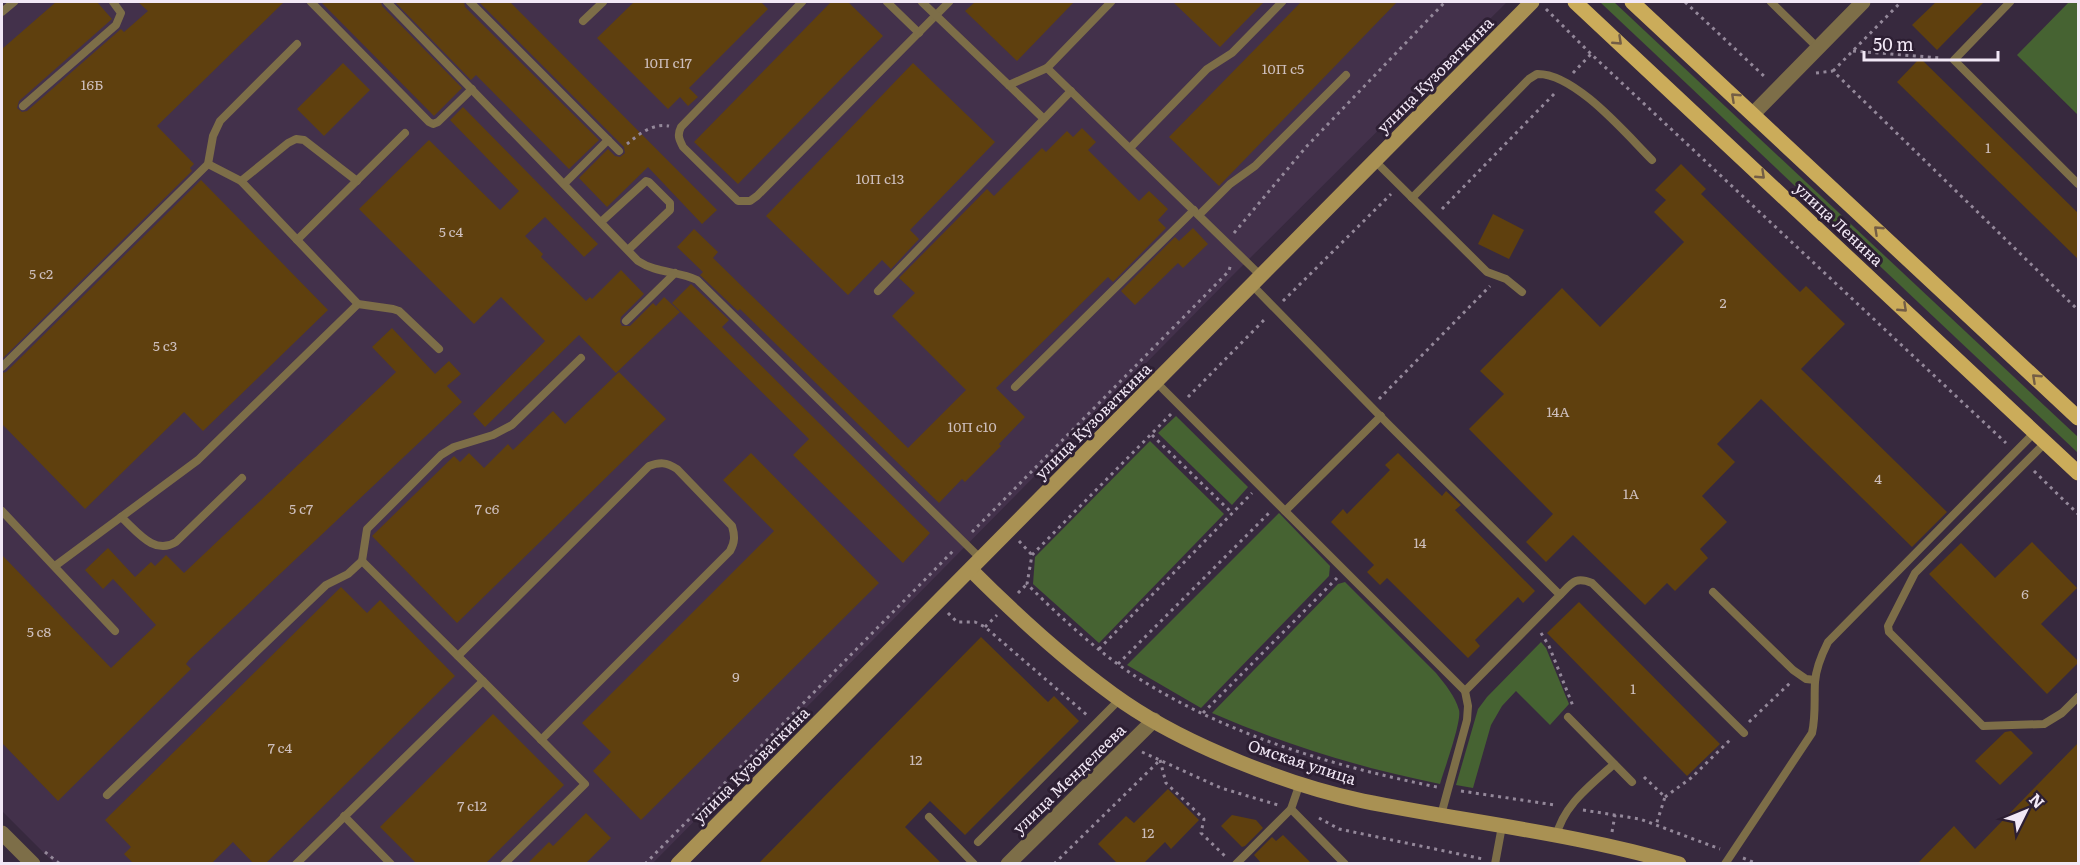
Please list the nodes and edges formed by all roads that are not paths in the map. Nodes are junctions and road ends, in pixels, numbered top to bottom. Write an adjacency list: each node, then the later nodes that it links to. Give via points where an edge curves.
1 (14, 2): 19 (lane)
2 (113, 2): 30 (lane, via 121,13 116,25)
3 (311, 2): 28 (lane, via 429,122 438,122)
4 (387, 2): 28 (lane)
5 (470, 2): 34 (lane)
6 (603, 2): 21 (lane)
7 (802, 2): 22 (lane, via 678,133 683,147 738,201 750,201 757,196)
8 (887, 2): 22 (lane)
9 (922, 2): 20 (lane)
10 (949, 2): 20 (lane)
11 (1111, 2): 25 (lane)
12 (1281, 2): 35 (lane, via 1232,53 1207,69)
13 (1532, 2): 38 (main road, улица Кузоваткина)
14 (1575, 2): 62 (main road, улица Ленина, one-way to 62)
15 (1632, 2): 31 (main road, улица Ленина, one-way to 15)
16 (1771, 2): 24 (lane)
17 (1863, 2): 24 (street)
18 (2010, 2): 43 (lane, via 1954,60)
19 (2, 12)
20 (936, 15): 22 (lane); 27 (lane)
21 (583, 21)
22 (919, 33)
23 (297, 45): 39 (lane, via 220,121)
24 (1818, 48): 31 (street)
25 (1047, 68): 27 (lane); 29 (lane)
26 (1346, 75): 45 (lane, via 1255,166)
27 (1009, 85): 32 (lane)
28 (472, 89): 42 (lane)
29 (1071, 91): 32 (lane); 35 (lane)
30 (22, 106)
31 (1753, 114): 61 (main road, улица Ленина, one-way to 31)
32 (1044, 119): 51 (lane)
33 (405, 133): 41 (lane)
34 (608, 140): 36 (lane); 42 (lane)
35 (1130, 148): 45 (lane)
36 (619, 151)
37 (1652, 160): 44 (lane, via 1583,93 1537,74)
38 (1375, 161): 44 (lane); 50 (main road, улица Кузоваткина)
39 (208, 164): 40 (lane); 57 (lane)
40 (241, 181): 41 (lane, via 296,140 304,140); 47 (lane)
41 (357, 181): 47 (lane)
42 (564, 184): 46 (lane)
43 (2079, 184)
44 (1412, 198): 52 (lane, via 1487,272 1513,283)
45 (1196, 212): 50 (lane); 59 (lane)
46 (601, 222): 48 (lane); 48 (lane, via 646,181 670,203 670,210)
47 (297, 240): 53 (lane)
48 (628, 250): 49 (lane, via 650,268)
49 (675, 273): 54 (lane); 69 (lane, via 697,280 963,541)
50 (1257, 280): 58 (main road, улица Кузоваткина); 60 (lane, via 1276,308)
51 (878, 291)
52 (1522, 292)
53 (358, 304): 55 (lane, via 399,311); 67 (lane, via 198,460)
54 (626, 321)
55 (439, 349)
56 (581, 358): 68 (lane, via 512,425 441,455 367,529)
57 (2, 367)
58 (1156, 382): 66 (lane); 69 (main road, улица Кузоваткина)
59 (1015, 387)
60 (1381, 416): 66 (lane); 72 (lane)
61 (2079, 418)
62 (2041, 437): 63 (main road, улица Ленина); 75 (lane, via 2015,452 1837,631 1822,653); 78 (lane, via 2026,462 1915,573 1888,626 1889,632 1983,726 2044,723)
63 (2079, 472)
64 (242, 478): 67 (lane, via 168,547 154,546)
65 (2, 511): 70 (lane)
66 (1285, 511): 77 (lane)
67 (121, 517): 70 (lane)
68 (362, 561): 74 (lane); 87 (lane, via 348,574 326,585)
69 (976, 565): 79 (main road, Омская улица, via 1040,636); 101 (main road, улица Кузоваткина)
70 (54, 566): 73 (lane)
71 (1713, 592): 75 (lane, via 1798,675)
72 (1560, 595): 77 (lane); 82 (lane, via 1574,581 1592,583)
73 (115, 631)
74 (458, 656): 76 (lane); 83 (lane, via 648,466 659,462 677,469 732,526 735,535 730,551)
75 (1815, 680): 107 (lane, via 1812,734)
76 (483, 681): 83 (lane); 90 (lane)
77 (1465, 691): 89 (lane, via 1467,720)
78 (2079, 697)
79 (1120, 699): 81 (main road, Омская улица); 95 (lane)
80 (1571, 714): 84 (lane)
81 (1154, 720): 86 (main road, Омская улица, via 1222,753); 103 (street, улица Менделеева)
82 (1744, 733)
83 (541, 740): 100 (lane, via 585,784)
84 (1614, 764): 85 (lane); 94 (lane, via 1569,808)
85 (1632, 782)
86 (1300, 783): 88 (lane); 89 (main road, Омская улица, via 1362,801)
87 (107, 795)
88 (1291, 809): 104 (lane); 105 (lane)
89 (1441, 815): 92 (main road, Омская улица)
90 (344, 816): 98 (lane); 99 (lane)
91 (929, 817): 102 (lane)
92 (1502, 826): 94 (main road, Омская улица); 96 (lane)
93 (2, 833): 97 (street)
94 (1556, 837): 106 (main road, Омская улица)
95 (978, 842)
96 (1495, 863)
97 (33, 864)
98 (296, 864)
99 (391, 864)
100 (504, 864)
101 (678, 864)
102 (974, 864)
103 (1008, 864)
104 (1235, 864)
105 (1345, 864)
106 (1679, 864)
107 (1725, 864)

